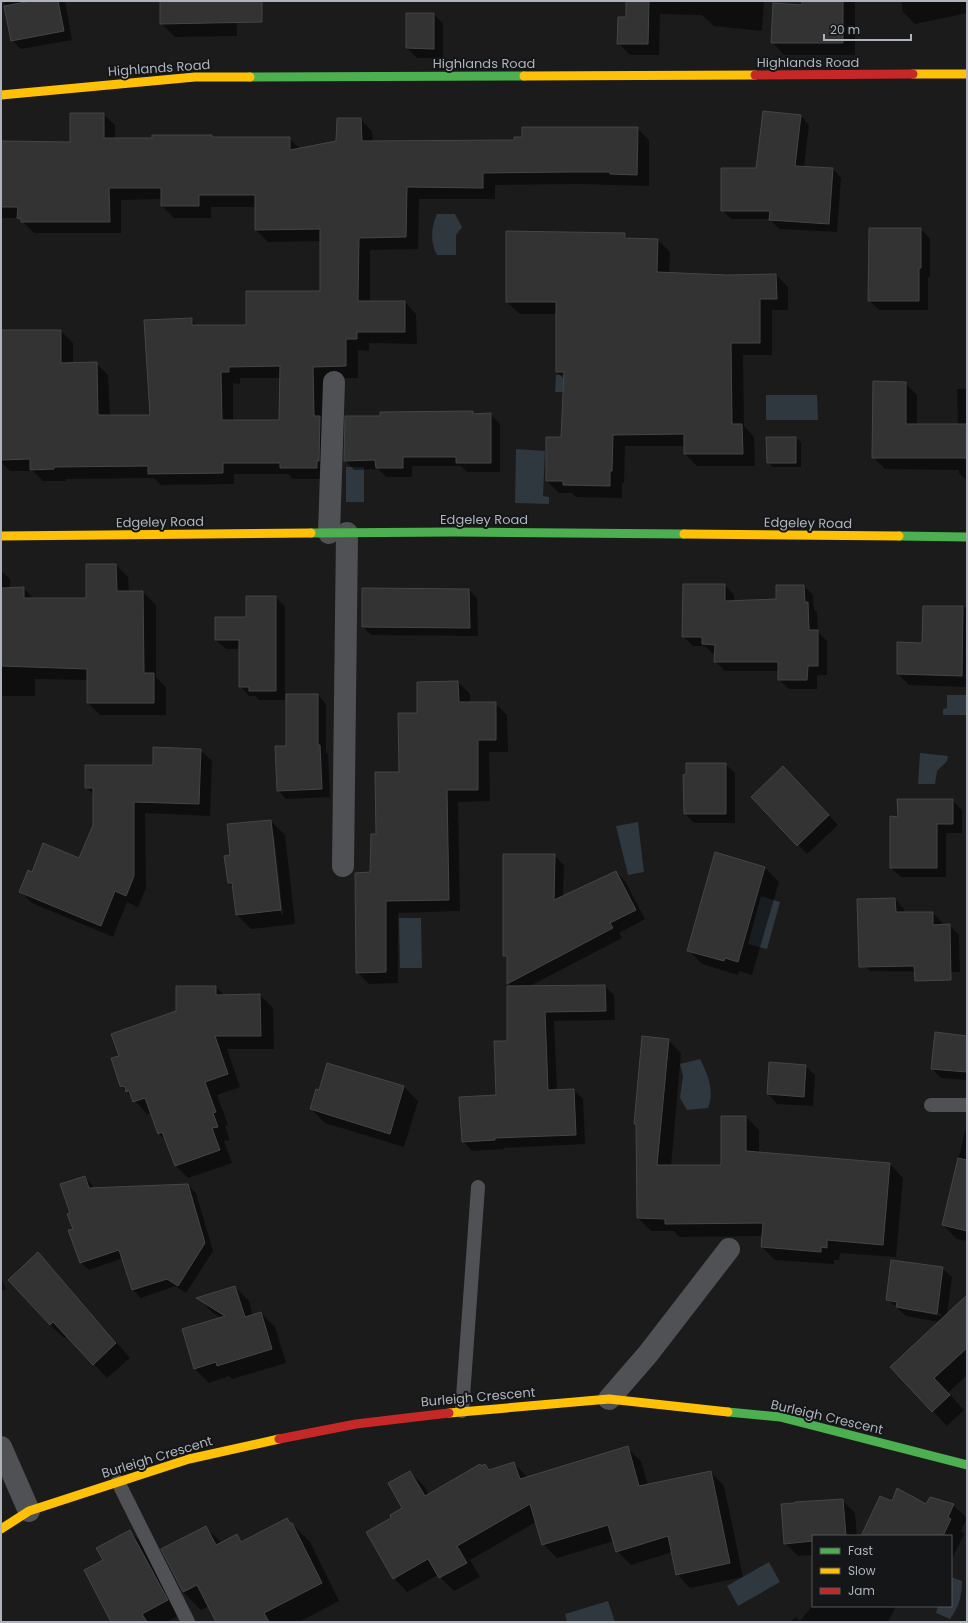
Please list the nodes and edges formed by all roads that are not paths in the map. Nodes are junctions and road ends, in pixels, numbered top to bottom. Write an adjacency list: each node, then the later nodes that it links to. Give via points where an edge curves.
1 (967, 74): 2 (street, Highlands Road, via 195,77)
2 (1, 95)
3 (334, 382): 4 (street)
4 (338, 533): 5 (street, Edgeley Road); 6 (street, Edgeley Road); 7 (street)
5 (1, 536)
6 (967, 537)
7 (343, 866)
8 (931, 1105): 9 (lane)
9 (967, 1105)
10 (478, 1188): 13 (lane)
11 (729, 1249): 12 (street, via 648,1354)
12 (609, 1399): 13 (street, Burleigh Crescent); 15 (street, Burleigh Crescent, via 780,1417)
13 (462, 1411): 16 (street, Burleigh Crescent, via 309,1432 189,1459)
14 (1, 1447): 17 (street)
15 (967, 1465)
16 (118, 1482): 17 (street, Burleigh Crescent); 19 (lane)
17 (30, 1511): 18 (street, Burleigh Crescent)
18 (1, 1529)
19 (188, 1622)

